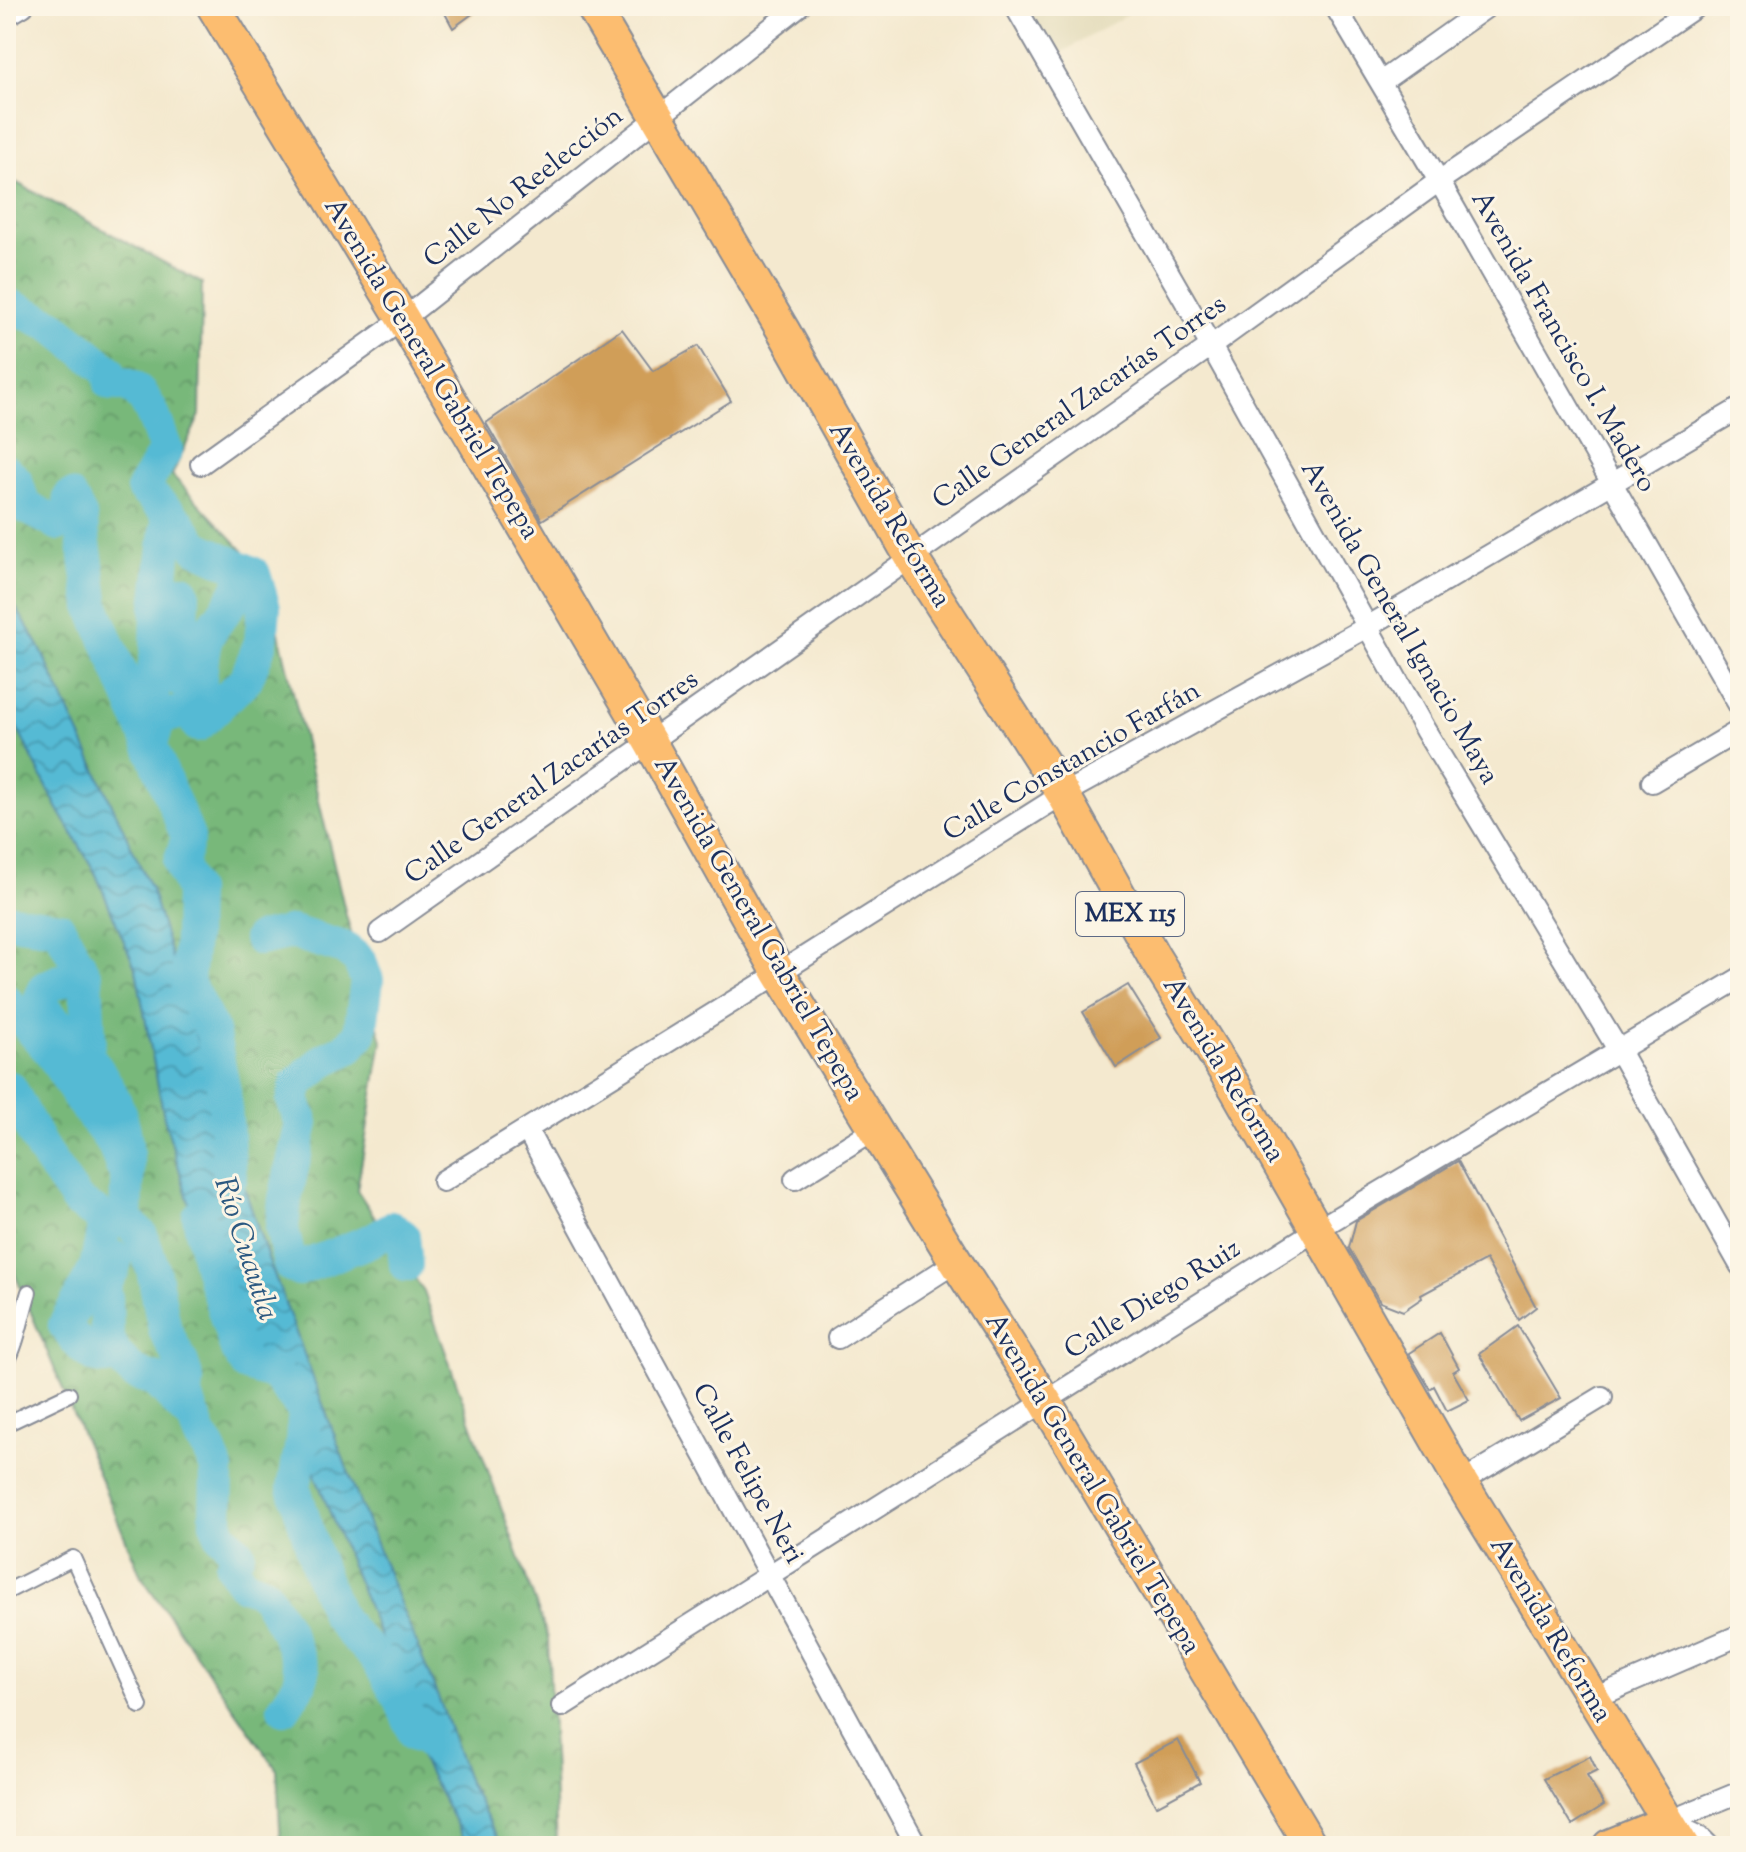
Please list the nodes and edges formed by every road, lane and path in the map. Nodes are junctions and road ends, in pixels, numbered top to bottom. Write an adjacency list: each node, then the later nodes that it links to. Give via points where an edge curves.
1 (23, 6): 9 (street)
2 (213, 6): 13 (main road, Avenida General Gabriel Tepepa)
3 (592, 6): 11 (main road, Avenida Reforma / MEX 115)
4 (799, 6): 11 (street, Calle No Reelección)
5 (1015, 6): 14 (street, Avenida General Ignacio Maya)
6 (1335, 6): 10 (street, Avenida Francisco I. Madero)
7 (1488, 6): 10 (street)
8 (1697, 6): 12 (street, Calle General Zacarías Torres)
9 (6, 16)
10 (1381, 82): 12 (street, Avenida Francisco I. Madero)
11 (658, 118): 13 (street, Calle No Reelección); 18 (main road, Avenida Reforma / MEX 115)
12 (1439, 181): 14 (street, Calle General Zacarías Torres); 17 (street, Avenida Francisco I. Madero)
13 (403, 319): 16 (street, Calle No Reelección); 22 (main road, Avenida General Gabriel Tepepa)
14 (1211, 346): 18 (street, Calle General Zacarías Torres); 19 (street, Avenida General Ignacio Maya)
15 (1740, 408): 17 (street, Calle Constancio Farfán)
16 (201, 464)
17 (1611, 483): 19 (street, Calle Constancio Farfán); 20 (street, Avenida Francisco I. Madero)
18 (910, 556): 22 (street, Calle General Zacarías Torres); 24 (main road, Avenida Reforma / MEX 115)
19 (1367, 627): 24 (street, Calle Constancio Farfán); 28 (street, Avenida General Ignacio Maya)
20 (1740, 707)
21 (1740, 730): 23 (street)
22 (651, 744): 25 (street, Calle General Zacarías Torres); 26 (main road, Avenida General Gabriel Tepepa)
23 (1652, 782)
24 (1063, 794): 26 (street, Calle Constancio Farfán); 33 (main road, Avenida Reforma / MEX 115)
25 (380, 932)
26 (779, 973): 29 (main road, Avenida General Gabriel Tepepa); 30 (street, Calle Constancio Farfán)
27 (1740, 978): 28 (street, Calle Diego Ruiz)
28 (1619, 1051): 33 (street, Calle Diego Ruiz); 35 (street, Avenida General Ignacio Maya)
29 (875, 1129): 31 (street); 34 (main road, Avenida General Gabriel Tepepa)
30 (527, 1130): 32 (street, Calle Constancio Farfán); 44 (street, Calle Felipe Neri)
31 (795, 1179)
32 (443, 1181)
33 (1318, 1229): 41 (street, Calle Diego Ruiz); 43 (main road, Avenida Reforma / MEX 115)
34 (956, 1262): 37 (street); 41 (main road, Avenida General Gabriel Tepepa)
35 (1740, 1265)
36 (29, 1292): 38 (street)
37 (838, 1338)
38 (6, 1364)
39 (69, 1394): 42 (street)
40 (1602, 1397): 43 (street)
41 (1045, 1401): 44 (street, Calle Diego Ruiz); 53 (main road, Avenida General Gabriel Tepepa)
42 (6, 1424)
43 (1461, 1482): 47 (main road, Avenida Reforma / MEX 115)
44 (771, 1575): 49 (street, Calle Diego Ruiz); 52 (street, Calle Felipe Neri)
45 (6, 1592): 48 (street, via 73,1558)
46 (1740, 1635): 47 (street)
47 (1592, 1699): 51 (main road, Avenida Reforma / MEX 115)
48 (140, 1706)
49 (562, 1706)
50 (1740, 1792): 51 (street)
51 (1643, 1840): 54 (street, via 1698,1838)
52 (917, 1846)
53 (1311, 1846)
54 (1706, 1846)

